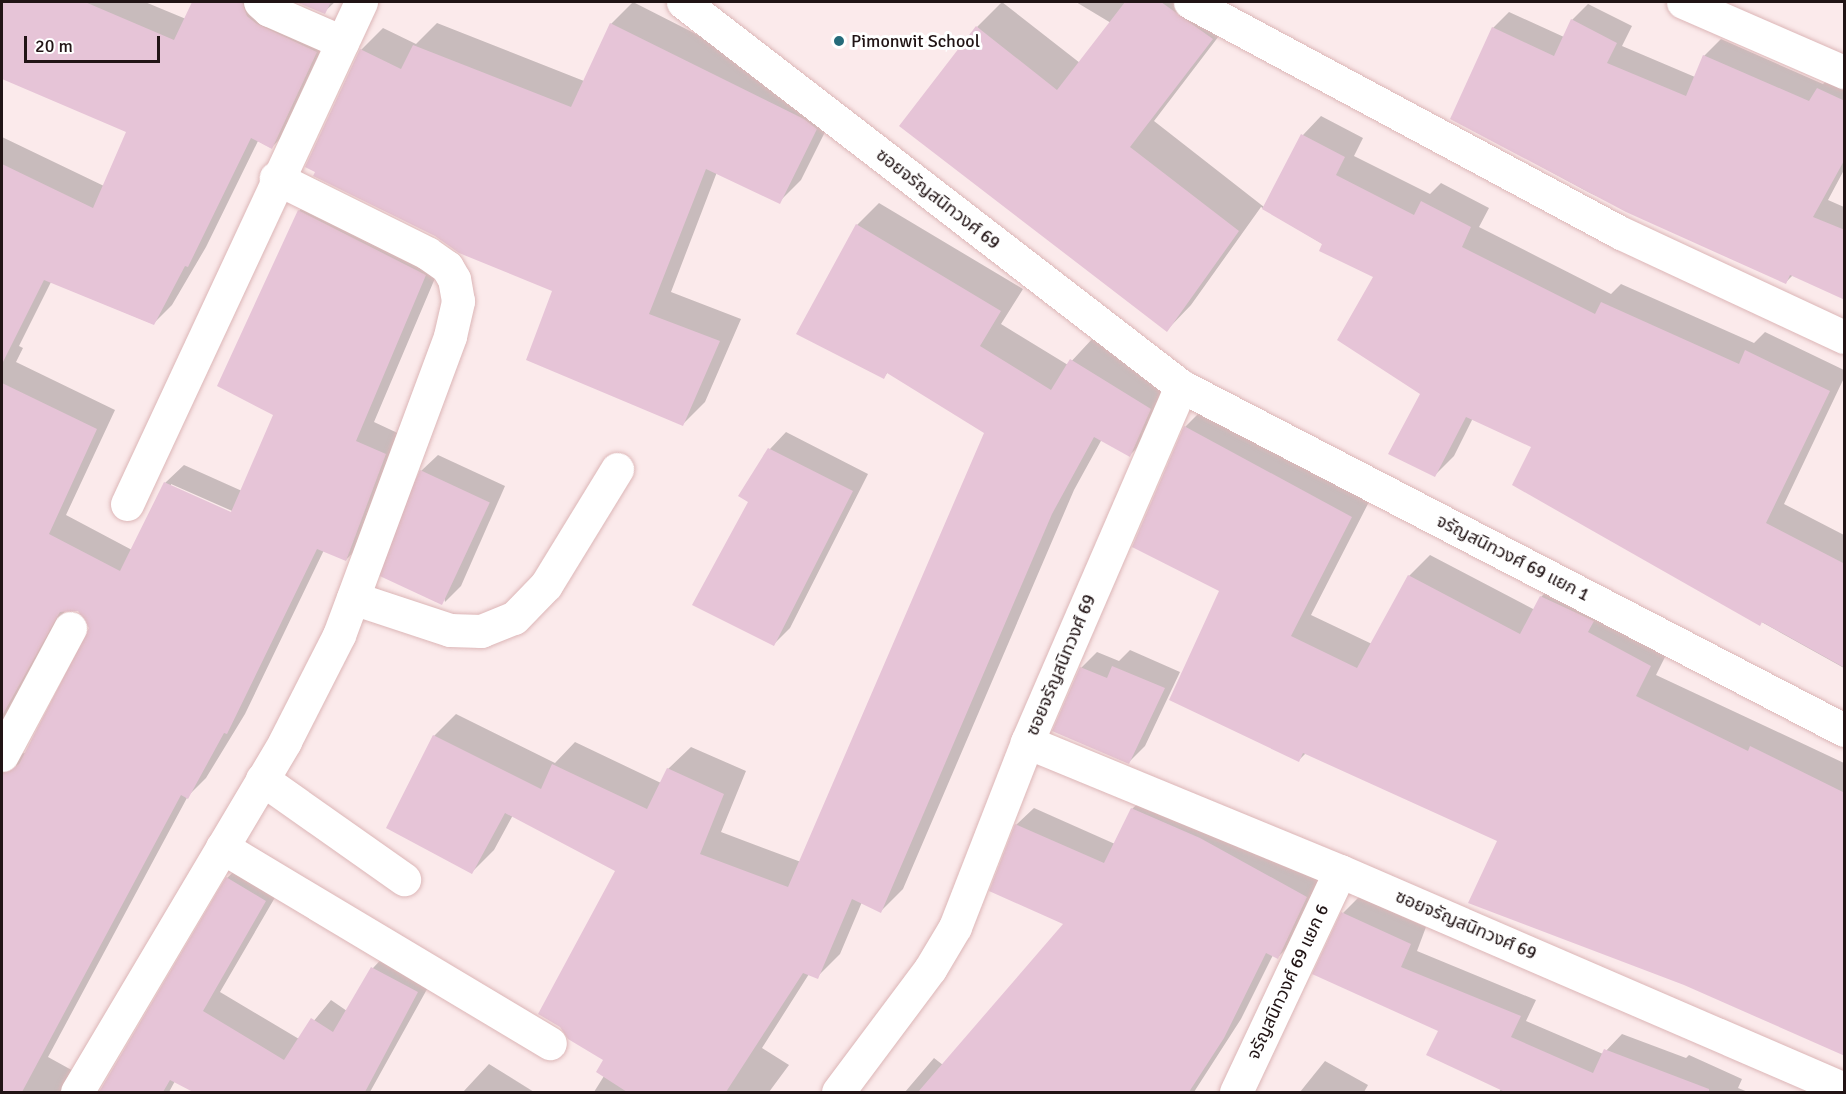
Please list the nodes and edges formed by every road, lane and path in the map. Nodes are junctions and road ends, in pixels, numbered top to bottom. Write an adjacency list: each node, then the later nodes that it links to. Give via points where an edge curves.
1 (260, 2): 6 (street)
2 (361, 2): 6 (street)
3 (683, 2): 10 (street, ซอยจรัญสนิทวงศ์ 69)
4 (1683, 2): 7 (street)
5 (1190, 3): 9 (street, via 1621,233)
6 (342, 42): 8 (street)
7 (1845, 72)
8 (276, 178): 12 (street); 13 (street, via 427,253 447,267 454,279 458,301 450,336)
9 (1845, 337)
10 (1181, 386): 15 (street, จรัญสนิทวงศ์ 69 แยก 1); 16 (street, ซอยจรัญสนิทวงศ์ 69)
11 (617, 470): 13 (street, via 546,585 514,618 481,631 450,630)
12 (126, 504)
13 (353, 598): 18 (street, via 339,635)
14 (70, 628): 17 (street)
15 (1845, 730)
16 (1027, 742): 20 (street, ซอยจรัญสนิทวงศ์ 69); 25 (street, via 955,927 930,969)
17 (2, 755)
18 (262, 779): 19 (street); 21 (street)
19 (222, 847): 22 (street); 24 (street)
20 (1340, 871): 23 (street, ซอยจรัญสนิทวงศ์ 69); 26 (street, จรัญสนิทวงศ์ 69 แยก 6)
21 (404, 879)
22 (550, 1043)
23 (1845, 1089)
24 (77, 1092)
25 (838, 1092)
26 (1236, 1092)

